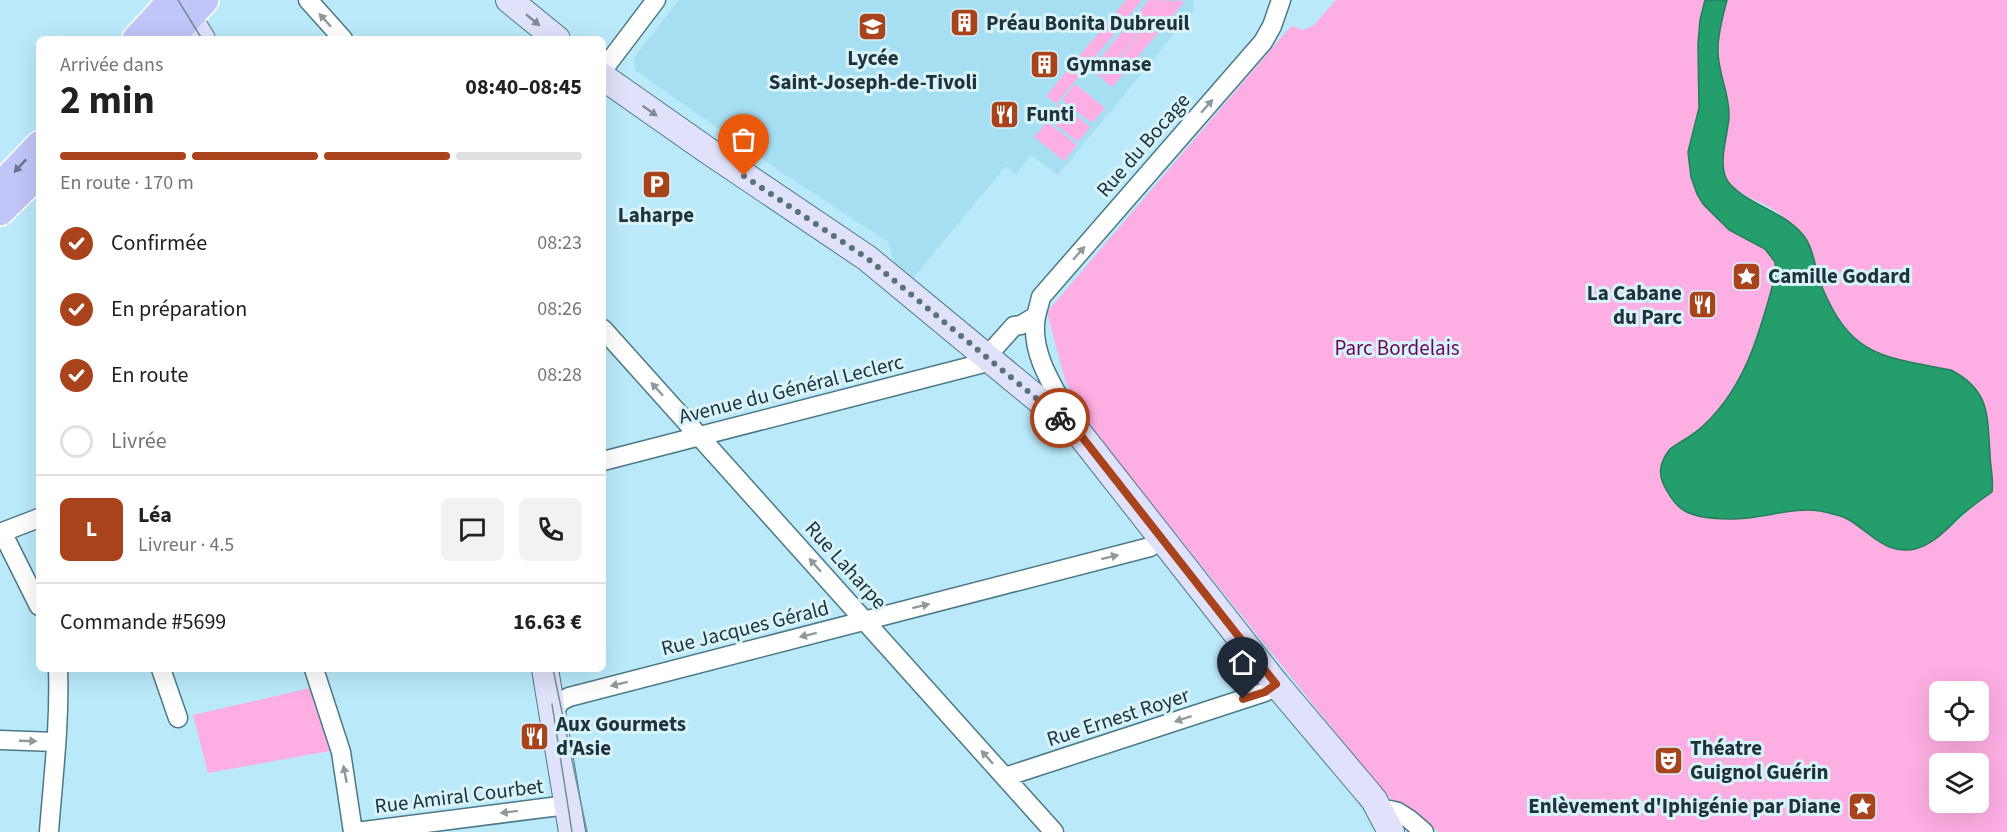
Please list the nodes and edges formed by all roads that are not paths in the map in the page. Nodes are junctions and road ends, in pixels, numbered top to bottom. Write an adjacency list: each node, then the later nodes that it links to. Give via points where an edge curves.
1 (308, 0): 7 (street, one-way to 1)
2 (509, 0): 8 (street, one-way to 8)
3 (656, 0): 9 (street)
4 (1281, 0): 15 (street, Rue du Bocage, one-way to 4, via 1041,297 1263,42)
5 (193, 11): 6 (main road)
6 (151, 28)
7 (340, 36)
8 (553, 36)
9 (606, 66)
10 (606, 79): 17 (street, one-way to 17, via 867,258)
11 (36, 148): 13 (main road, one-way to 13)
12 (36, 177): 14 (main road)
13 (0, 186)
14 (0, 212)
15 (1036, 316): 17 (street, via 1014,326); 18 (street, Rue du Bocage, via 1037,348)
16 (606, 332): 19 (street, Rue Laharpe, one-way to 16)
17 (988, 356): 18 (street); 19 (street, Avenue du Général Leclerc, via 980,364)
18 (1075, 428): 23 (street)
19 (699, 436): 20 (street, Avenue du Général Leclerc); 25 (street, Rue Laharpe, one-way to 19)
20 (606, 460)
21 (36, 519): 22 (street)
22 (1, 532): 24 (street)
23 (1162, 539): 25 (street, Rue Jacques Gérald, one-way to 23, via 1150,547); 30 (street)
24 (36, 600)
25 (865, 620): 31 (street, Rue Jacques Gérald, one-way to 31, via 565,698); 35 (street, Rue Laharpe, one-way to 25)
26 (58, 672): 34 (street)
27 (161, 672): 32 (street)
28 (315, 672): 39 (street, one-way to 28, via 341,752)
29 (546, 672): 31 (street)
30 (1276, 684): 35 (street, Rue Ernest Royer, one-way to 35, via 1265,692); 37 (street, via 1364,788)
31 (554, 713): 36 (street)
32 (178, 718)
33 (0, 740): 34 (street, one-way to 34)
34 (56, 742): 38 (street)
35 (1005, 777): 41 (street, Rue Laharpe)
36 (567, 805): 39 (street, Rue Amiral Courbet, one-way to 39); 40 (street)
37 (1387, 824): 42 (street, via 1390,810)
38 (49, 832)
39 (355, 832)
40 (572, 832)
41 (1054, 832)
42 (1424, 832)

